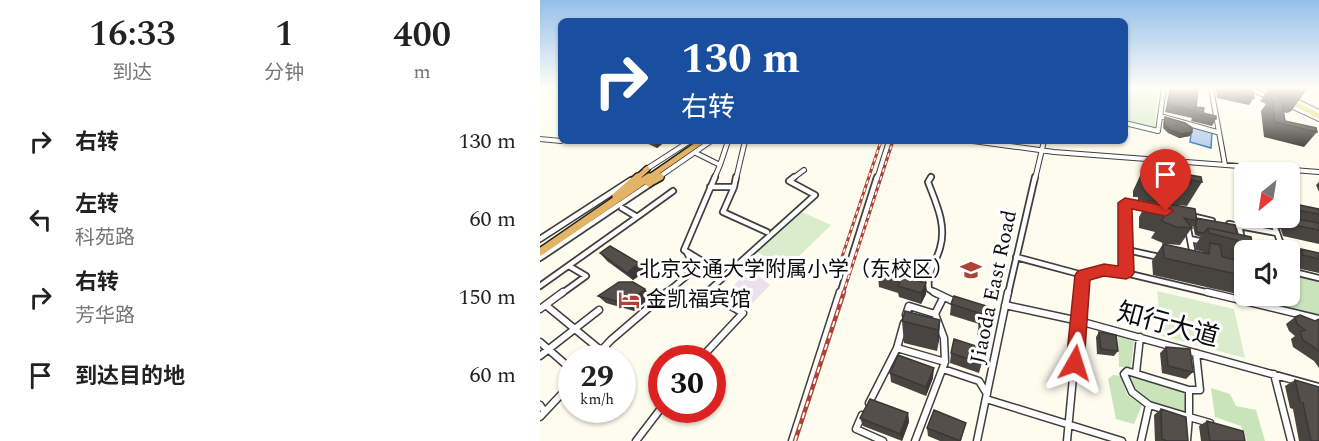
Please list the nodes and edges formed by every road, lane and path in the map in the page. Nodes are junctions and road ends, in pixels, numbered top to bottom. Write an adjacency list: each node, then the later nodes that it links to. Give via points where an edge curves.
1 (1161, 109): 8 (street)
2 (1214, 109): 10 (street)
3 (1304, 109): 7 (main road)
4 (1304, 109): 7 (street)
5 (1304, 109): 6 (main road)
6 (1307, 110): 7 (main road)
7 (1319, 115)
8 (1160, 116): 9 (street, via 1158,131); 10 (street)
9 (1128, 124)
10 (1217, 132): 24 (street)
11 (540, 139): 12 (street)
12 (558, 141)
13 (685, 144): 26 (street)
14 (693, 144): 34 (highway)
15 (697, 144): 34 (highway)
16 (707, 144): 23 (street)
17 (727, 144): 25 (street)
18 (744, 144): 32 (street)
19 (888, 144): 102 (street)
20 (999, 144): 22 (street)
21 (1043, 144): 22 (street, Jiaoda East Road)
22 (1042, 149): 24 (street); 53 (street, Jiaoda East Road)
23 (696, 153): 25 (street); 29 (street)
24 (1224, 163): 28 (street)
25 (720, 165): 31 (street)
26 (647, 169): 34 (highway); 43 (street)
27 (804, 170): 82 (street, via 789,182 815,195 706,293 743,313)
28 (1319, 170)
29 (660, 177): 34 (highway); 54 (street)
30 (931, 177): 64 (street, via 928,182 941,216 943,237 926,281 929,289)
31 (710, 187): 32 (street); 48 (street)
32 (734, 187): 41 (street, via 723,213)
33 (673, 191): 37 (street)
34 (619, 196): 47 (highway); 50 (highway)
35 (622, 208): 37 (street)
36 (1156, 209): 49 (street, via 1125,203)
37 (637, 217): 57 (street)
38 (1234, 225): 44 (street, via 1187,216)
39 (1248, 228): 42 (street)
40 (1275, 228): 42 (street)
41 (767, 232)
42 (1277, 234): 45 (street)
43 (540, 239)
44 (1190, 239): 46 (street); 51 (street)
45 (1279, 240)
46 (1212, 244)
47 (540, 246)
48 (684, 250): 58 (street); 81 (street, via 692,261 689,274)
49 (1127, 250): 55 (street); 59 (street)
50 (540, 252)
51 (1192, 254): 52 (street); 56 (street)
52 (1200, 256)
53 (1016, 257): 61 (street); 66 (street, Jiaoda East Road)
54 (540, 258)
55 (1171, 260)
56 (1193, 264)
57 (569, 266): 63 (street); 70 (street, via 586,276)
58 (717, 270)
59 (1126, 273): 61 (street, via 1104,270); 65 (street)
60 (1300, 273): 62 (street)
61 (1083, 275): 76 (street)
62 (1319, 278)
63 (540, 286)
64 (943, 298): 67 (street); 72 (street)
65 (1234, 298)
66 (1005, 304): 74 (street, Jiaoda East Road); 76 (street, 知行大道)
67 (963, 305)
68 (1268, 306): 75 (street)
69 (548, 307): 77 (street)
70 (540, 309)
71 (599, 310): 77 (street)
72 (935, 314): 83 (street, via 909,306); 88 (street, via 944,338)
73 (993, 314): 74 (street)
74 (1003, 317): 93 (street, Jiaoda East Road)
75 (1319, 319)
76 (1079, 321): 78 (street, 知行大道); 99 (street)
77 (575, 329): 80 (street); 84 (street)
78 (1140, 338): 85 (street, 知行大道); 89 (street)
79 (540, 342): 84 (street)
80 (594, 345)
81 (606, 345)
82 (713, 345)
83 (897, 348): 88 (street); 103 (street, via 856,429)
84 (548, 350): 86 (street); 87 (street)
85 (1196, 353): 90 (street, 知行大道); 92 (street, via 1200,390)
86 (540, 356)
87 (558, 358)
88 (944, 366): 93 (street, via 979,381); 104 (street)
89 (1136, 373): 92 (street); 95 (street, via 1127,370 1124,374 1132,392)
90 (1274, 374): 91 (street, 知行大道); 110 (street)
91 (1319, 387)
92 (1189, 390): 97 (street)
93 (986, 397): 99 (street); 105 (street, Jiaoda East Road)
94 (558, 398): 96 (street)
95 (1149, 405): 97 (street); 108 (street)
96 (540, 417)
97 (1189, 417): 100 (street); 109 (street)
98 (650, 423): 101 (street)
99 (1068, 425): 106 (street); 107 (street)
100 (1220, 425)
101 (636, 441)
102 (792, 441)
103 (883, 441)
104 (915, 441)
105 (977, 441)
106 (1066, 441)
107 (1122, 441)
108 (1141, 441)
109 (1187, 441)
110 (1291, 441)

